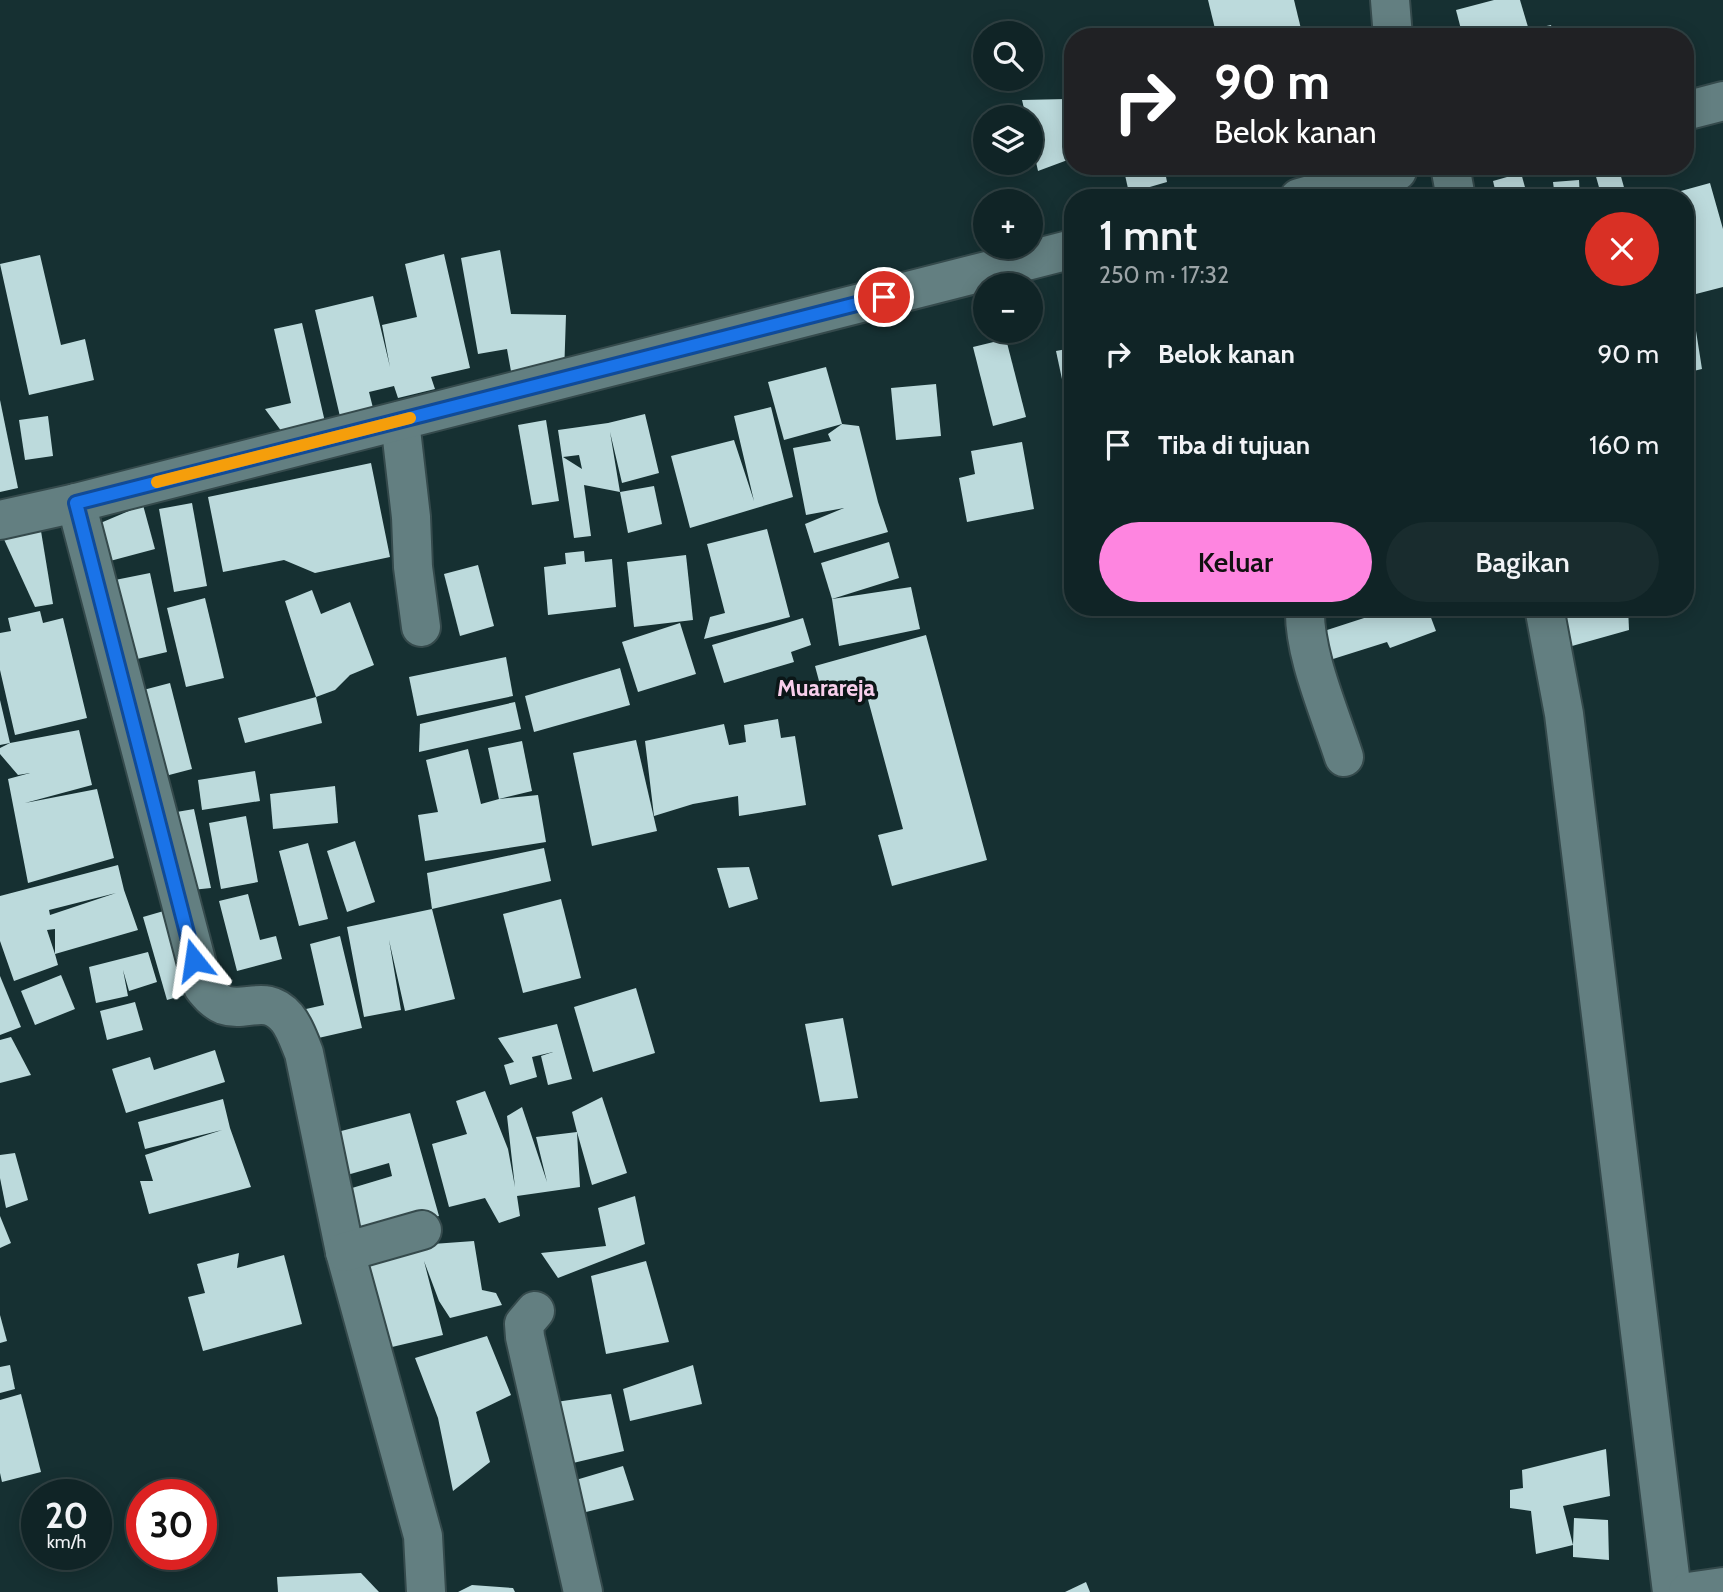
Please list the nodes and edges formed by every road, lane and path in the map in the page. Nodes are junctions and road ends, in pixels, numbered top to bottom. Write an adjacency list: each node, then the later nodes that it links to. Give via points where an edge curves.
1 (1390, 0): 2 (street)
2 (1392, 28)
3 (1723, 101): 4 (street)
4 (1694, 109)
5 (1379, 175): 6 (street)
6 (1330, 189)
7 (1064, 251): 8 (street)
8 (400, 421): 9 (street); 13 (street)
9 (76, 503): 10 (street); 16 (street, via 202,987 226,1006 272,1005 293,1026 304,1053)
10 (0, 520)
11 (1304, 616): 14 (street, via 1309,647)
12 (1546, 616): 21 (street, via 1564,714)
13 (421, 627)
14 (1345, 757)
15 (422, 1230): 16 (street)
16 (345, 1252): 19 (street, via 423,1536)
17 (534, 1311): 20 (street, via 524,1324 525,1336)
18 (1723, 1587): 22 (street)
19 (426, 1592)
20 (583, 1592)
21 (1672, 1592)
22 (1688, 1592)

